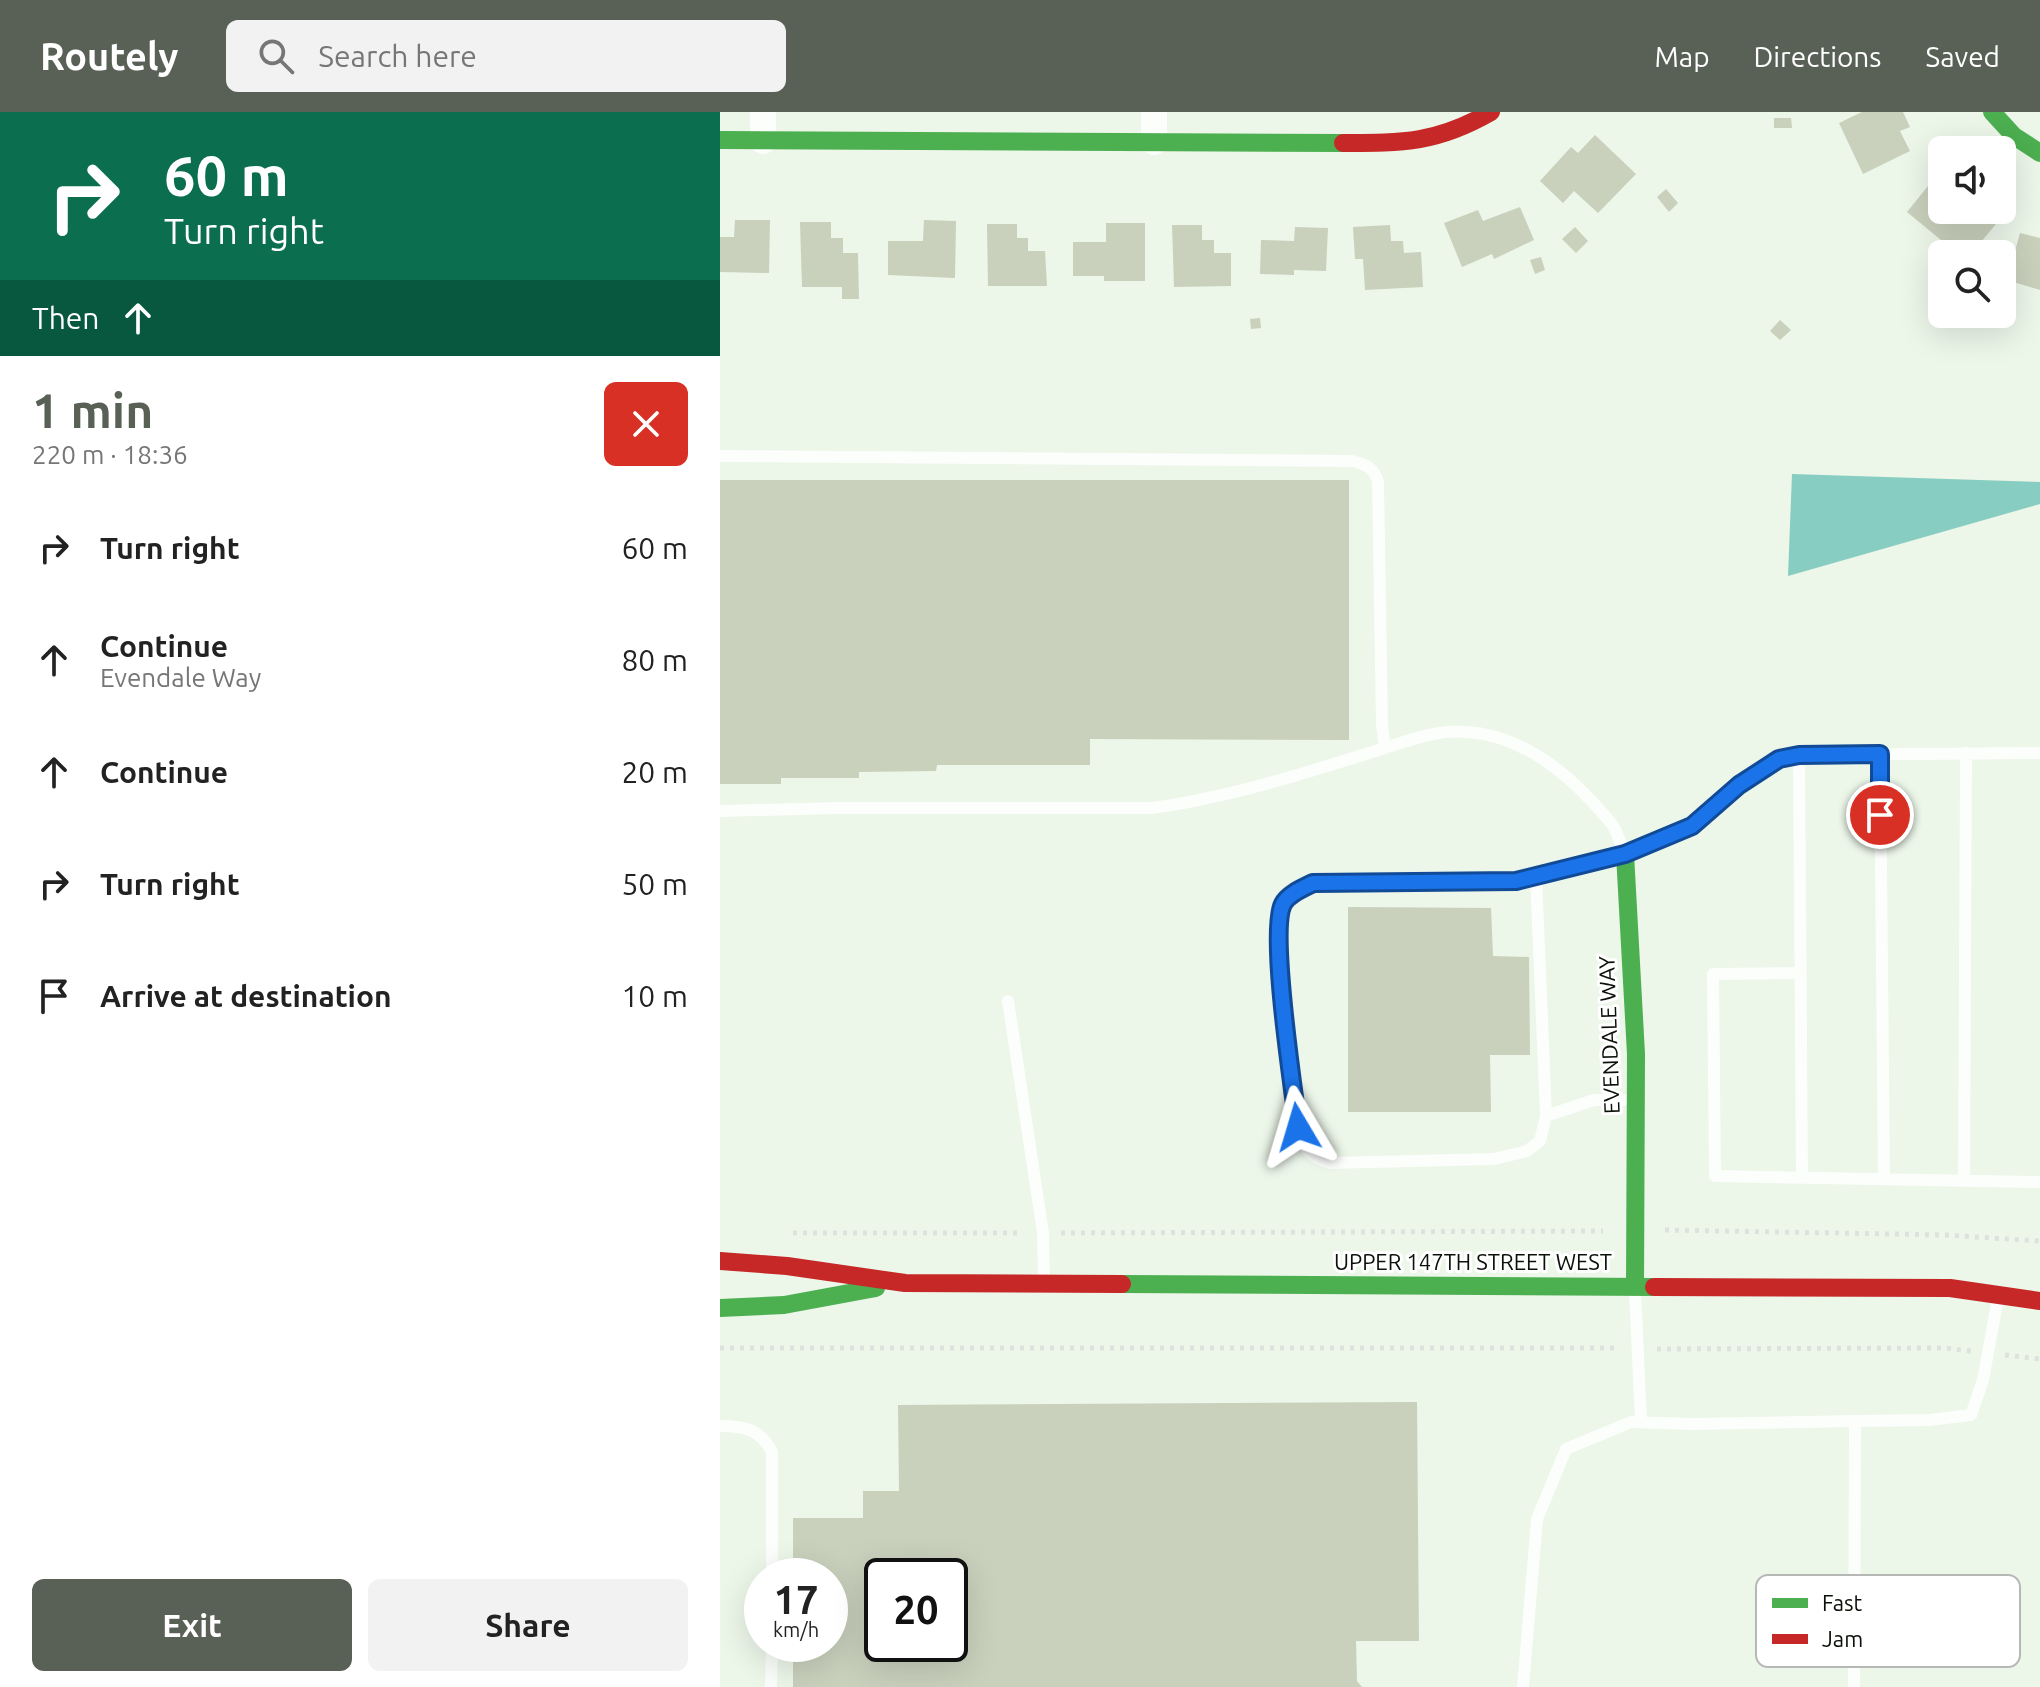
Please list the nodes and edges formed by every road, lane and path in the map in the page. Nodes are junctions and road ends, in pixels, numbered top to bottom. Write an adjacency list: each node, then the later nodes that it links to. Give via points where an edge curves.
1 (763, 112): 6 (street)
2 (1154, 112): 7 (street)
3 (1491, 112): 7 (street, via 1460,130 1406,143)
4 (1992, 112): 8 (street, via 2007,131)
5 (720, 140): 6 (street)
6 (763, 141): 7 (street)
7 (1154, 142)
8 (2040, 153)
9 (720, 456): 10 (lane, via 1352,461 1371,467 1378,481)
10 (1385, 748): 15 (lane, via 1292,777 1152,808); 17 (lane, via 1452,732 1507,740 1535,753 1581,789 1613,826)
11 (1966, 753): 12 (lane); 13 (lane); 25 (lane)
12 (2040, 753)
13 (1880, 754): 14 (lane); 24 (lane)
14 (1799, 755): 16 (lane, via 1779,759 1739,785); 19 (lane)
15 (720, 811)
16 (1692, 826): 17 (street)
17 (1625, 854): 18 (lane); 21 (street, EVENDALE WAY)
18 (1536, 876): 22 (lane); 22 (lane, via 1516,881 1313,883 1284,901 1279,954 1300,1140 1312,1158 1330,1163 1494,1159 1527,1151 1540,1141)
19 (1800, 973): 23 (lane); 23 (lane, via 1713,974 1713,990 1715,1176)
20 (1008, 1001): 29 (lane)
21 (1636, 1100): 22 (lane, via 1594,1100); 27 (street, EVENDALE WAY)
22 (1546, 1116)
23 (1802, 1178): 24 (lane)
24 (1884, 1179): 25 (lane)
25 (1964, 1181): 26 (lane)
26 (2040, 1182)
27 (1635, 1231): 29 (path); 30 (path); 34 (street, EVENDALE WAY)
28 (782, 1233): 29 (path)
29 (1043, 1233): 33 (lane)
30 (2040, 1241)
31 (720, 1261): 32 (street, UPPER 147TH STREET WEST)
32 (905, 1283): 33 (street, UPPER 147TH STREET WEST); 37 (street, UPPER 147TH STREET WEST, via 784,1305)
33 (1045, 1284): 34 (street, UPPER 147TH STREET WEST)
34 (1635, 1287): 35 (street, UPPER 147TH STREET WEST, via 1950,1288); 39 (lane)
35 (1999, 1293): 36 (street, UPPER 147TH STREET WEST); 40 (lane)
36 (2040, 1301)
37 (720, 1308)
38 (720, 1348): 39 (path)
39 (1638, 1349): 40 (path, via 1944,1348); 43 (lane)
40 (1987, 1353): 41 (path); 42 (lane, via 1971,1415)
41 (2040, 1359)
42 (1855, 1421): 43 (lane); 46 (lane)
43 (1641, 1422): 50 (lane, via 1566,1449 1537,1519)
44 (720, 1426): 45 (lane, via 745,1426 764,1438 772,1452)
45 (772, 1558)
46 (1854, 1575)
47 (772, 1662): 49 (lane)
48 (1854, 1667): 51 (lane)
49 (771, 1687)
50 (1523, 1687)
51 (1854, 1687)

